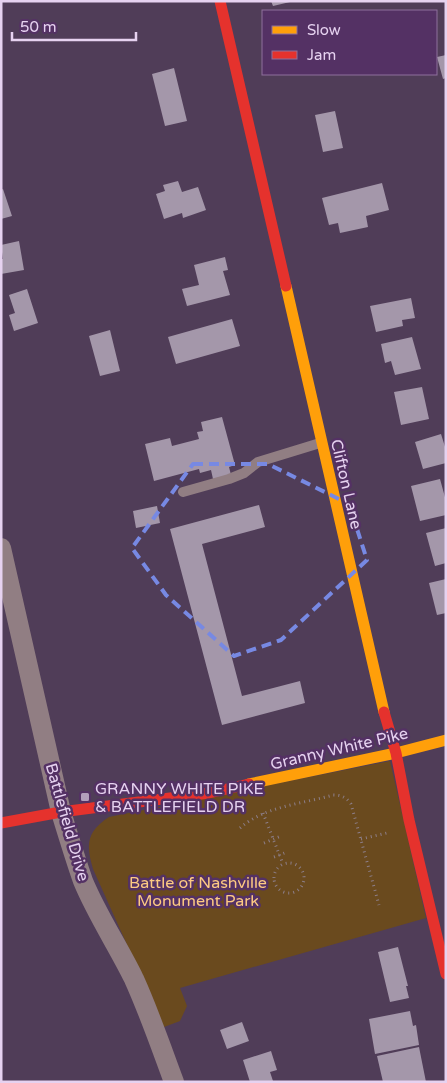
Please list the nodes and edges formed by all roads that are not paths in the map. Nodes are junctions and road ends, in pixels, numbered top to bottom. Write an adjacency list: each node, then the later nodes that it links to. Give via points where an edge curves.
1 (220, 1): 2 (street, Clifton Lane)
2 (321, 443): 3 (lane, via 258,462 229,479); 6 (street, Clifton Lane)
3 (183, 492)
4 (1, 548): 7 (street, Battlefield Drive)
5 (446, 740): 6 (street, Granny White Pike)
6 (396, 753): 7 (street, Granny White Pike, via 209,793); 9 (street, Clifton Lane)
7 (61, 812): 8 (street, Granny White Pike); 10 (street, Battlefield Drive, via 84,881 133,978)
8 (1, 823)
9 (446, 974)
10 (174, 1082)

